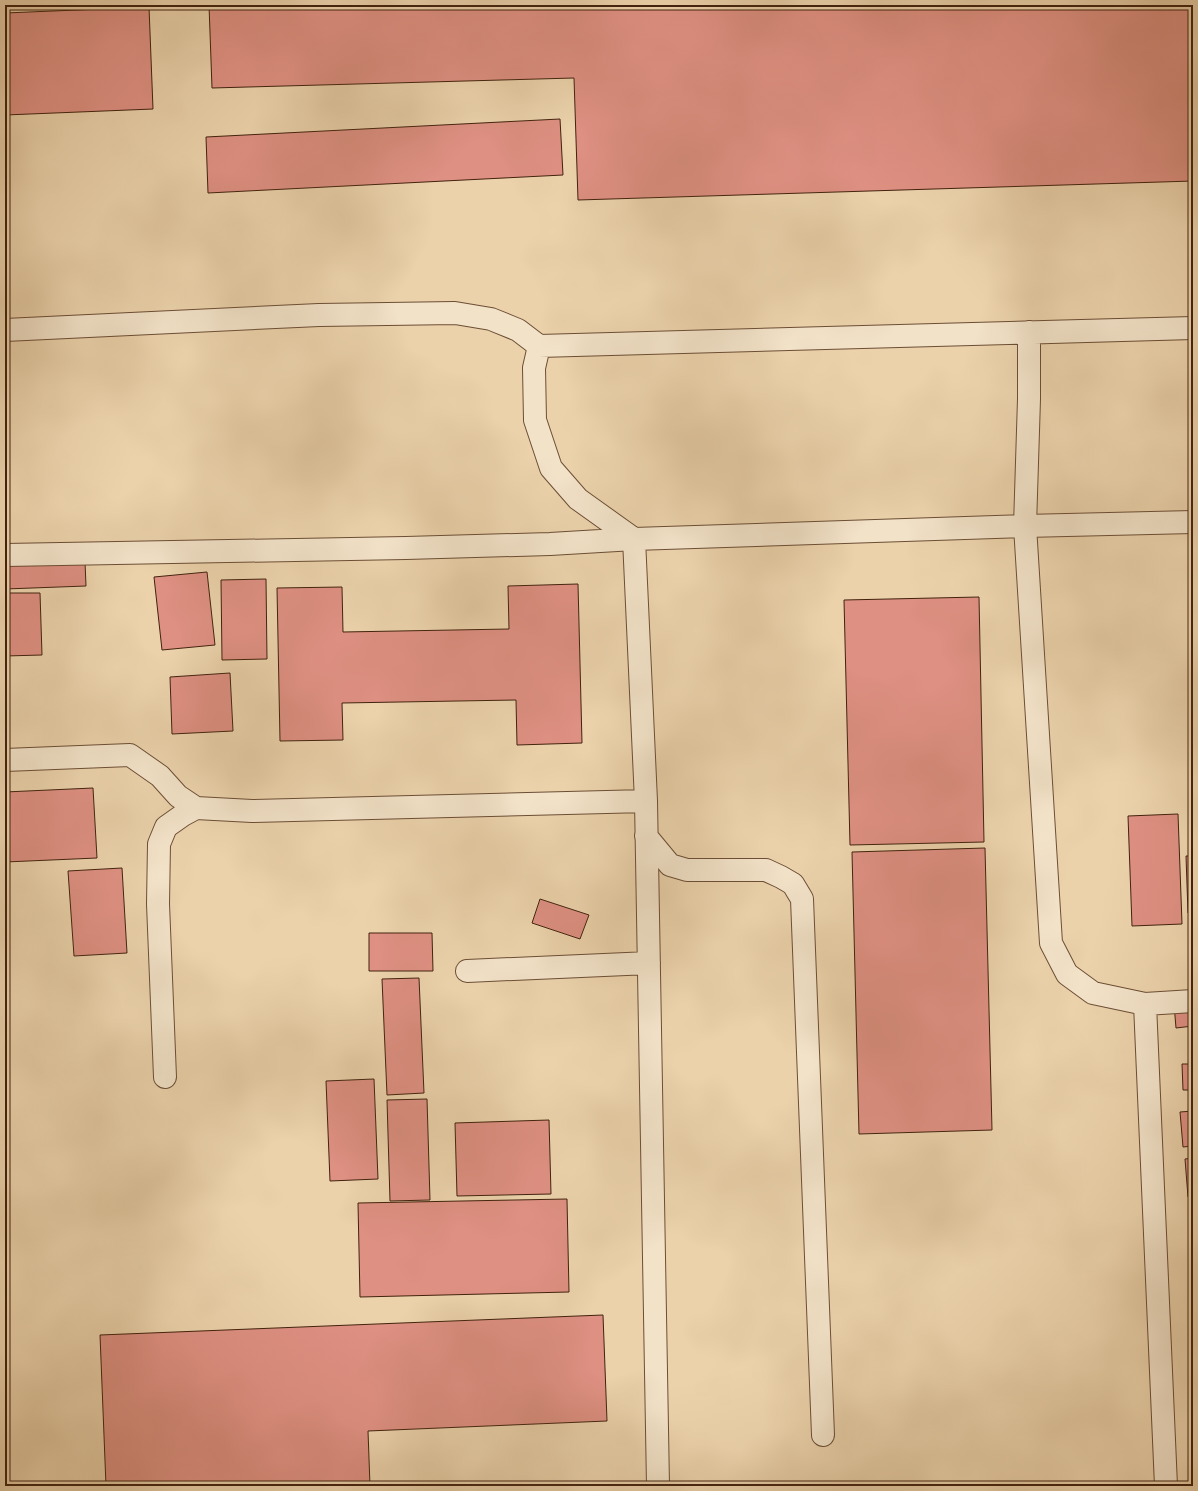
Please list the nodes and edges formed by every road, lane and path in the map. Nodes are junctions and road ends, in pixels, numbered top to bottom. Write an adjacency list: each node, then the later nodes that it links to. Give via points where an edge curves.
1 (1193, 328): 3 (lane)
2 (5, 330): 4 (lane, via 311,316 455,313 491,319 518,330)
3 (1029, 332): 4 (lane); 6 (lane)
4 (539, 346): 7 (lane, via 534,368 536,420 551,468 578,499)
5 (1193, 522): 6 (lane)
6 (1025, 526): 7 (lane); 16 (lane, via 1052,943 1067,974 1093,993)
7 (634, 539): 8 (lane, via 414,548); 10 (lane)
8 (5, 555)
9 (5, 760): 11 (lane, via 130,755 160,776 178,796)
10 (646, 801): 11 (lane, via 252,811); 12 (lane)
11 (196, 808): 17 (lane, via 166,826 159,844 158,904)
12 (646, 836): 13 (lane); 18 (lane, via 670,866 687,870 766,870 793,884 802,899)
13 (649, 963): 14 (lane); 19 (lane)
14 (467, 971)
15 (1193, 1001): 16 (lane)
16 (1145, 1004): 20 (lane)
17 (165, 1077)
18 (823, 1436)
19 (658, 1486)
20 (1166, 1486)

